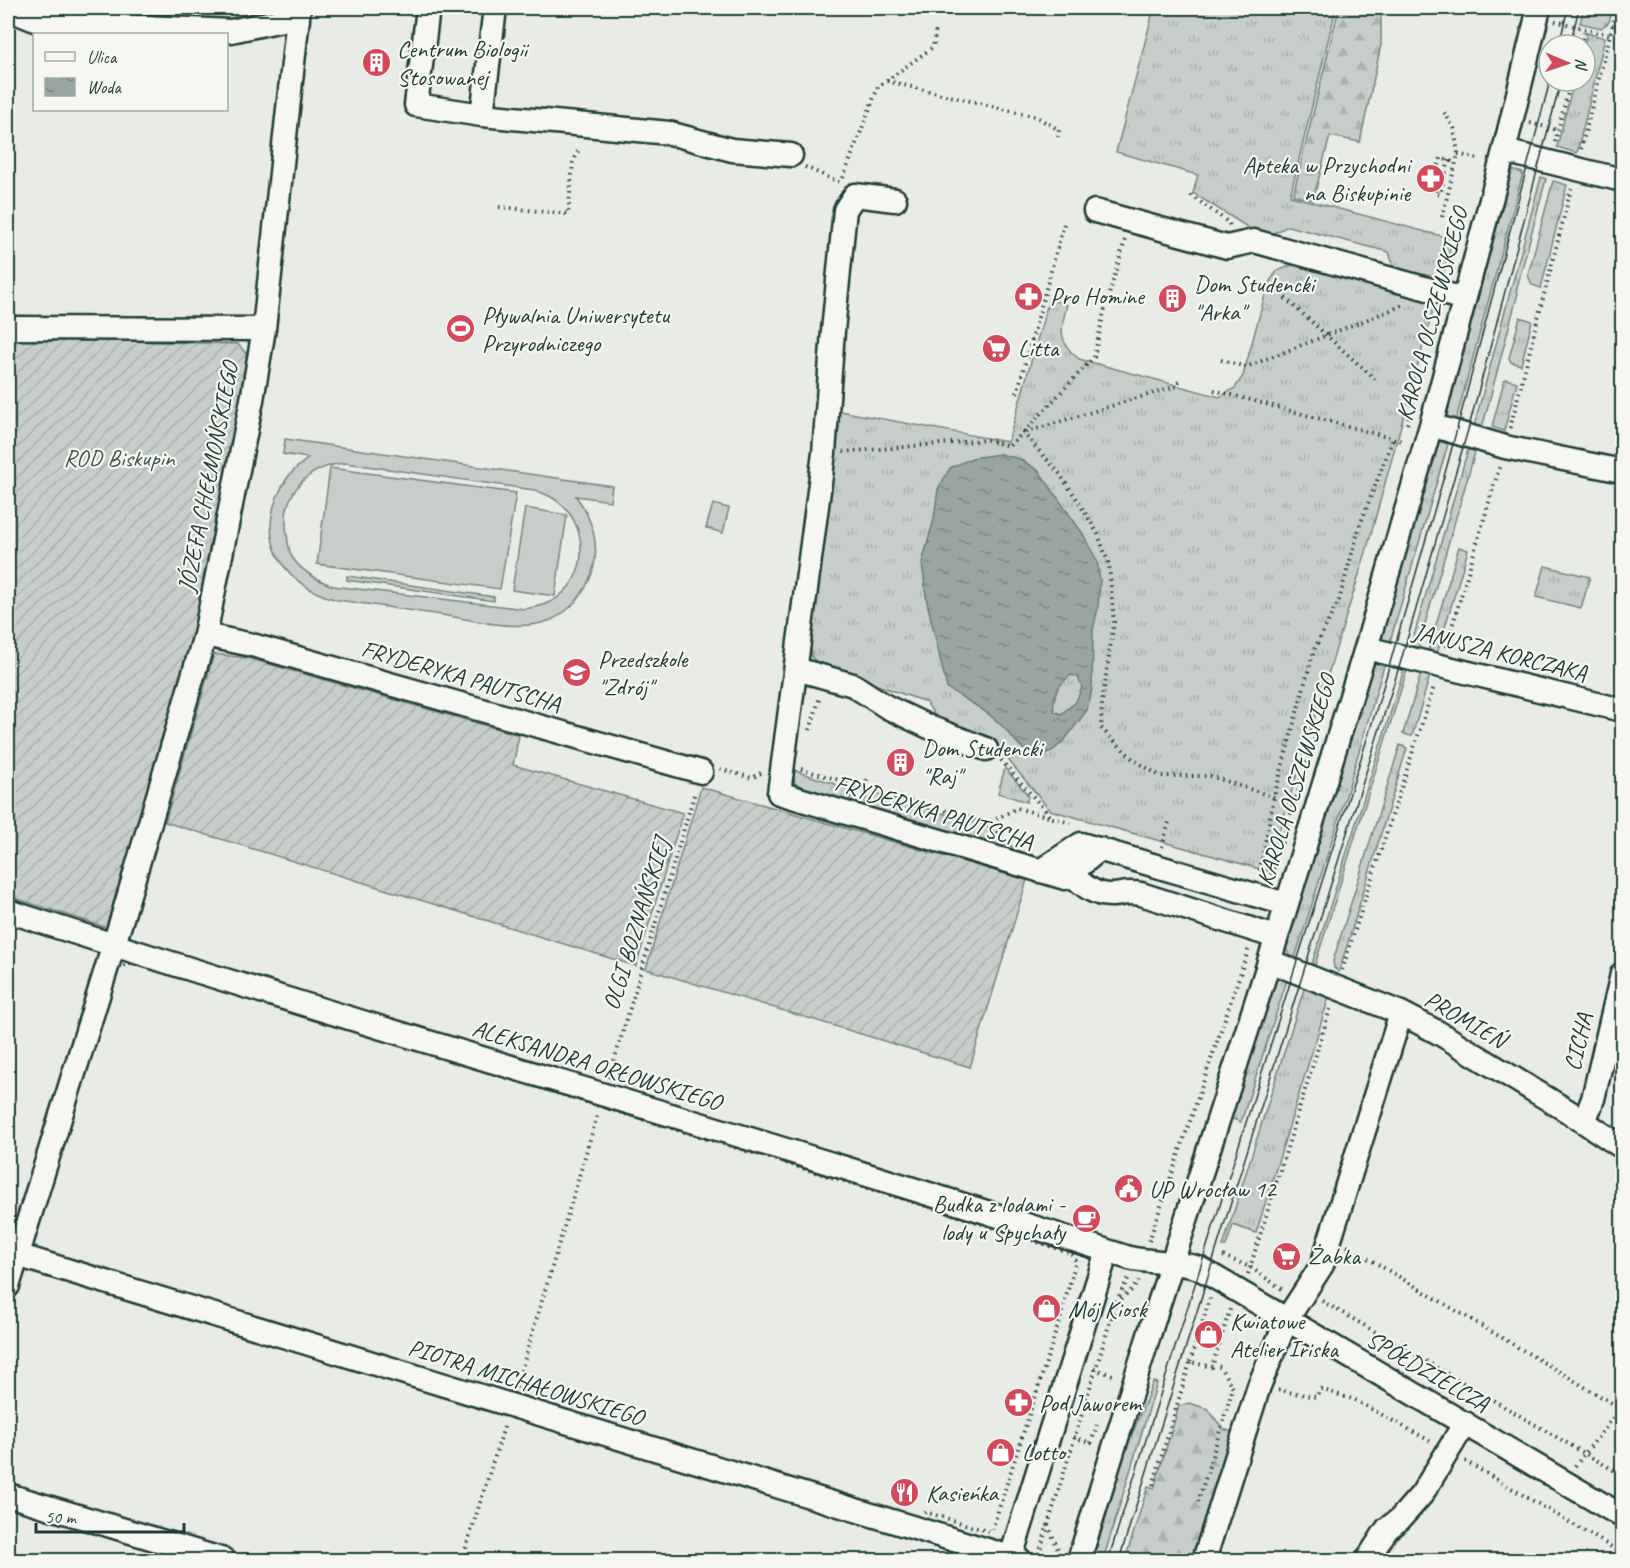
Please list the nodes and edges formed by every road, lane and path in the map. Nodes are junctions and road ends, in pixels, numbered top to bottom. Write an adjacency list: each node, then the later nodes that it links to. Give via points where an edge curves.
1 (428, 8): 17 (street, via 416,105)
2 (495, 8): 17 (street)
3 (1539, 8): 22 (street, KAROLA OLSZEWSKIEGO)
4 (1617, 8): 7 (path)
5 (8, 9): 6 (street, via 40,22 231,31)
6 (298, 14): 45 (street, JÓZEFA CHEŁMOŃSKIEGO)
7 (1612, 26): 9 (path); 13 (path)
8 (936, 27): 14 (path, via 933,47)
9 (1623, 27)
10 (1585, 29): 11 (path, via 1555,21); 12 (path); 13 (path)
11 (1552, 32)
12 (1584, 33)
13 (1610, 35): 29 (path)
14 (886, 81): 20 (path, via 1037,117 1059,130); 31 (path, via 878,87)
15 (1568, 93): 19 (path)
16 (1444, 112): 24 (path, via 1454,128)
17 (482, 115): 25 (street, via 669,133 732,150)
18 (1521, 120): 19 (path)
19 (1558, 130): 23 (path)
20 (1058, 137)
21 (579, 149): 34 (path, via 573,164 568,214)
22 (1504, 151): 29 (street); 43 (street, KAROLA OLSZEWSKIEGO)
23 (1552, 151)
24 (1458, 154): 26 (path); 28 (path)
25 (791, 155): 31 (path, via 799,164)
26 (1478, 159)
27 (1449, 160): 27 (path, via 1440,194 1435,193 1441,158); 28 (path)
28 (1456, 163): 37 (path)
29 (1576, 169): 30 (street); 57 (path)
30 (1623, 180)
31 (841, 182): 35 (path)
32 (1191, 195): 40 (path, via 1229,223)
33 (895, 200): 35 (street, via 855,195)
34 (499, 207)
35 (845, 210): 59 (street)
36 (1095, 211): 38 (street)
37 (1442, 217)
38 (1130, 220): 40 (street, via 1227,247); 54 (path, via 1094,357)
39 (1064, 224): 51 (path)
40 (1236, 245): 41 (street, via 1254,241)
41 (1429, 290): 43 (street); 46 (path, via 1425,296)
42 (1285, 298): 46 (path)
43 (1464, 299): 53 (street, KAROLA OLSZEWSKIEGO)
44 (8, 328): 45 (street)
45 (264, 329): 61 (street, JÓZEFA CHEŁMOŃSKIEGO)
46 (1328, 336): 47 (path, via 1245,367); 48 (path)
47 (1221, 360)
48 (1375, 379)
49 (1179, 381): 54 (path, via 1177,386)
50 (1214, 390): 55 (path)
51 (1017, 393)
52 (1414, 400): 56 (path)
53 (1431, 426): 57 (street); 62 (street, KAROLA OLSZEWSKIEGO)
54 (1023, 433): 59 (path, via 1009,446 987,440); 75 (path, via 1076,498 1098,534 1109,565 1114,622 1101,728 1134,760 1160,776 1210,776)
55 (1393, 439): 56 (path); 75 (path, via 1360,525 1339,600 1314,650)
56 (1402, 441): 58 (path)
57 (1505, 447): 60 (street); 63 (path)
58 (1399, 452)
59 (824, 453): 64 (street)
60 (1623, 471)
61 (205, 635): 70 (street, FRYDERYKA PAUTSCHA); 86 (street, JÓZEFA CHEŁMOŃSKIEGO)
62 (1366, 648): 63 (street, JANUSZA KORCZAKA); 83 (street, KAROLA OLSZEWSKIEGO)
63 (1441, 665): 66 (street, JANUSZA KORCZAKA); 89 (path)
64 (796, 669): 65 (street); 71 (street)
65 (826, 676): 68 (path); 69 (street, via 853,685 929,727)
66 (1623, 710)
67 (1316, 731): 75 (path, via 1270,878 1259,874)
68 (808, 736)
69 (986, 749): 77 (path, via 1007,765)
70 (701, 772): 71 (path, via 704,764 752,778 760,773); 92 (path, OLGI BOZNAŃSKIEJ)
71 (781, 778): 73 (path); 81 (street, FRYDERYKA PAUTSCHA)
72 (867, 779): 73 (path)
73 (865, 788): 74 (path); 76 (path, via 987,823)
74 (862, 797)
75 (1274, 797)
76 (1017, 808)
77 (1051, 817)
78 (1170, 818): 79 (path)
79 (1161, 847)
80 (1100, 849): 81 (street, FRYDERYKA PAUTSCHA, via 1082,844); 82 (street); 83 (street, FRYDERYKA PAUTSCHA)
81 (1040, 871): 82 (street, FRYDERYKA PAUTSCHA, via 1065,878)
82 (1071, 873): 85 (street, via 1084,887 1098,892 1141,894)
83 (1286, 904): 85 (street, KAROLA OLSZEWSKIEGO)
84 (8, 911): 86 (street, ALEKSANDRA ORŁOWSKIEGO)
85 (1266, 934): 87 (street, KAROLA OLSZEWSKIEGO); 97 (path)
86 (114, 946): 98 (street, ALEKSANDRA ORŁOWSKIEGO); 99 (street, JÓZEFA CHEŁMOŃSKIEGO)
87 (1269, 961): 91 (street, PROMIEŃ); 102 (street, KAROLA OLSZEWSKIEGO)
88 (1623, 974): 94 (street, CICHA)
89 (1341, 975)
90 (1332, 1001): 103 (path)
91 (1401, 1013): 94 (street, PROMIEŃ); 96 (street)
92 (608, 1083)
93 (601, 1104): 120 (path)
94 (1584, 1122): 95 (street, PROMIEŃ)
95 (1623, 1147)
96 (1331, 1237): 108 (street, via 1322,1265); 121 (path)
97 (1148, 1240)
98 (1107, 1251): 102 (street, ALEKSANDRA ORŁOWSKIEGO, via 1136,1260); 138 (street)
99 (17, 1255): 106 (street, JÓZEFA CHEŁMOŃSKIEGO); 138 (street, PIOTRA MICHAŁOWSKIEGO)
100 (1221, 1255): 103 (path)
101 (1076, 1261): 136 (path)
102 (1172, 1264): 112 (street, SPÓŁDZIELCZA, via 1200,1268); 142 (street, KAROLA OLSZEWSKIEGO)
103 (1250, 1267): 105 (path); 108 (path, via 1284,1290)
104 (1141, 1277): 110 (path)
105 (1245, 1279)
106 (8, 1286)
107 (1131, 1287): 110 (path, via 1125,1285)
108 (1306, 1291): 112 (street); 127 (path)
109 (1210, 1298): 113 (path)
110 (1116, 1302): 116 (path)
111 (1231, 1306): 113 (path, via 1212,1367)
112 (1287, 1319): 119 (street); 124 (street, SPÓŁDZIELCZA)
113 (1190, 1362): 131 (path)
114 (1116, 1365): 117 (path)
115 (1216, 1366): 133 (path, via 1233,1388)
116 (1095, 1370): 117 (path); 125 (path)
117 (1113, 1375): 118 (path)
118 (1109, 1386)
119 (1259, 1386): 126 (path, via 1307,1397 1316,1397 1321,1389 1355,1400); 143 (street)
120 (512, 1399)
121 (1622, 1408): 127 (path)
122 (508, 1414): 140 (path)
123 (1098, 1420): 125 (path, via 1091,1443)
124 (1465, 1423): 130 (street, SPÓŁDZIELCZA); 144 (street, via 1422,1494 1387,1529)
125 (1074, 1437): 135 (path)
126 (1439, 1446)
127 (1585, 1453): 129 (path); 130 (path)
128 (1463, 1460): 137 (path)
129 (1623, 1475)
130 (1563, 1481): 134 (street, SPÓŁDZIELCZA)
131 (1152, 1485)
132 (8, 1495): 139 (street)
133 (1198, 1503)
134 (1623, 1516)
135 (1048, 1525): 138 (path); 141 (path)
136 (990, 1532)
137 (1623, 1553)
138 (1019, 1559)
139 (224, 1560)
140 (462, 1560)
141 (1062, 1560)
142 (1079, 1560)
143 (1204, 1560)
144 (1367, 1560)

